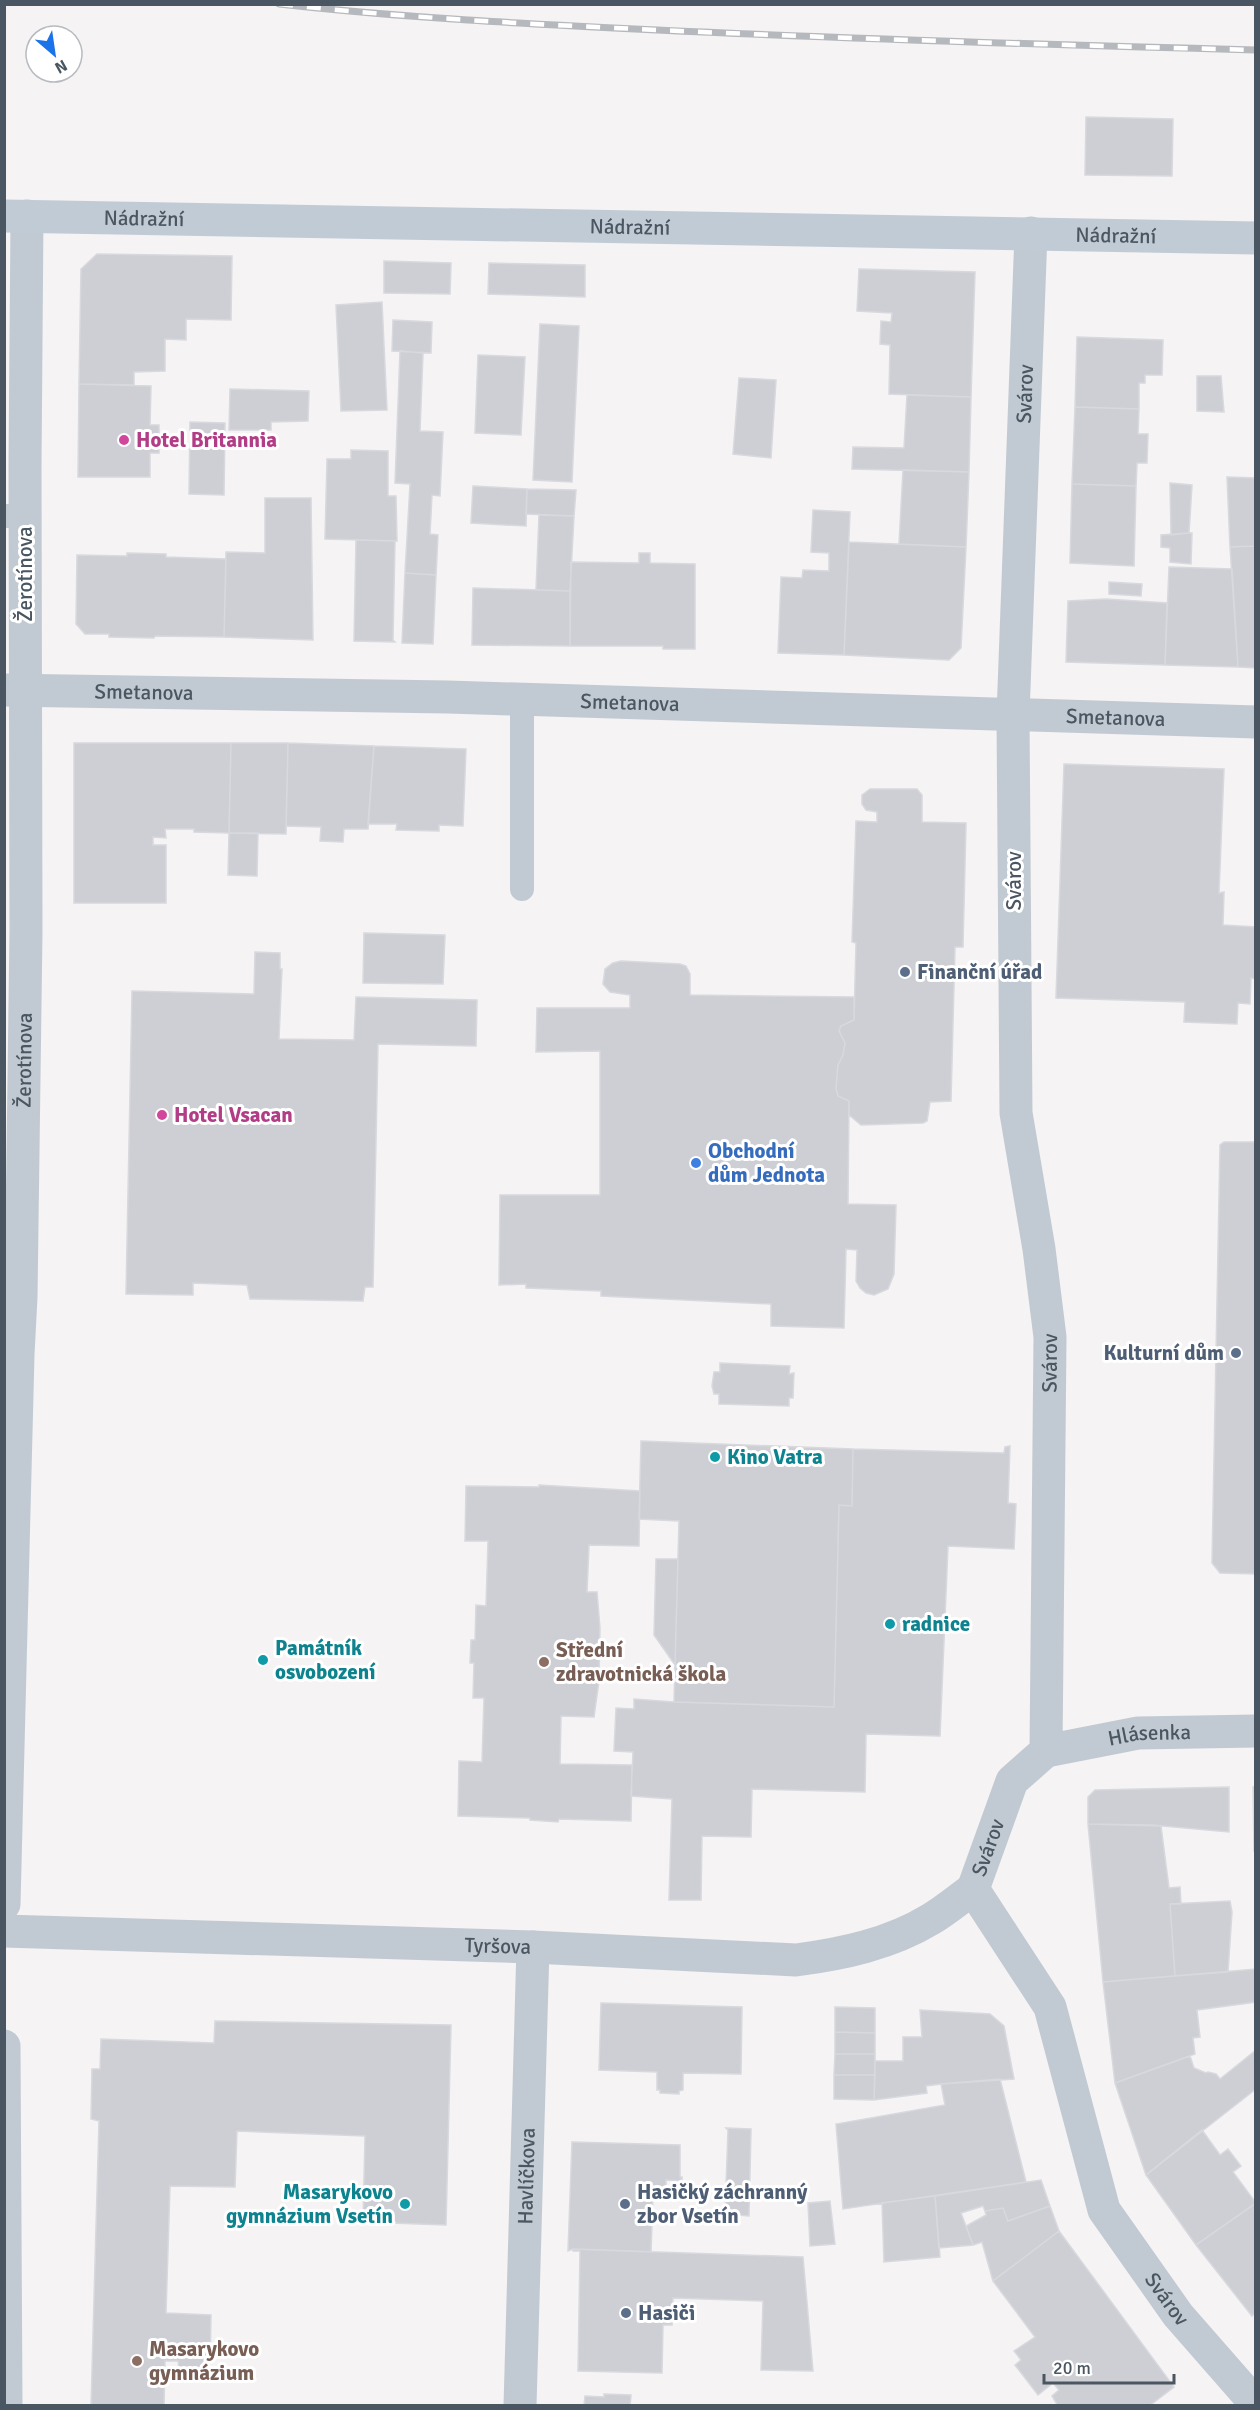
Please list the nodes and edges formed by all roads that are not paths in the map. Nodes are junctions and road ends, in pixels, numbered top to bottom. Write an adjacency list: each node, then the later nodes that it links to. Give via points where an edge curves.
1 (16, 216): 2 (street, Nádražní); 4 (street, Žerotínova)
2 (1031, 233): 3 (street, Nádražní); 7 (street, Svárov)
3 (1256, 238)
4 (15, 523): 5 (street, Žerotínova)
5 (14, 690): 6 (street, Smetanova); 13 (street, Žerotínova, via 26,930 21,1297)
6 (522, 699): 7 (street, Smetanova); 9 (lane)
7 (1013, 715): 8 (street, Smetanova); 11 (street, Svárov, via 1016,1113 1050,1337)
8 (1256, 722)
9 (522, 889)
10 (1256, 1731): 11 (street, Hlásenka, via 1138,1733)
11 (1046, 1751): 12 (street, Svárov, via 1012,1781)
12 (973, 1889): 15 (street, Tyršova, via 930,1920 882,1941 838,1954 796,1960); 17 (street, Svárov, via 1050,2007 1104,2210 1178,2315)
13 (4, 1904)
14 (4, 1931): 15 (street, Tyršova)
15 (533, 1947): 19 (street, Havlíčkova)
16 (4, 2046): 18 (street)
17 (1252, 2398)
18 (6, 2406)
19 (520, 2406)

